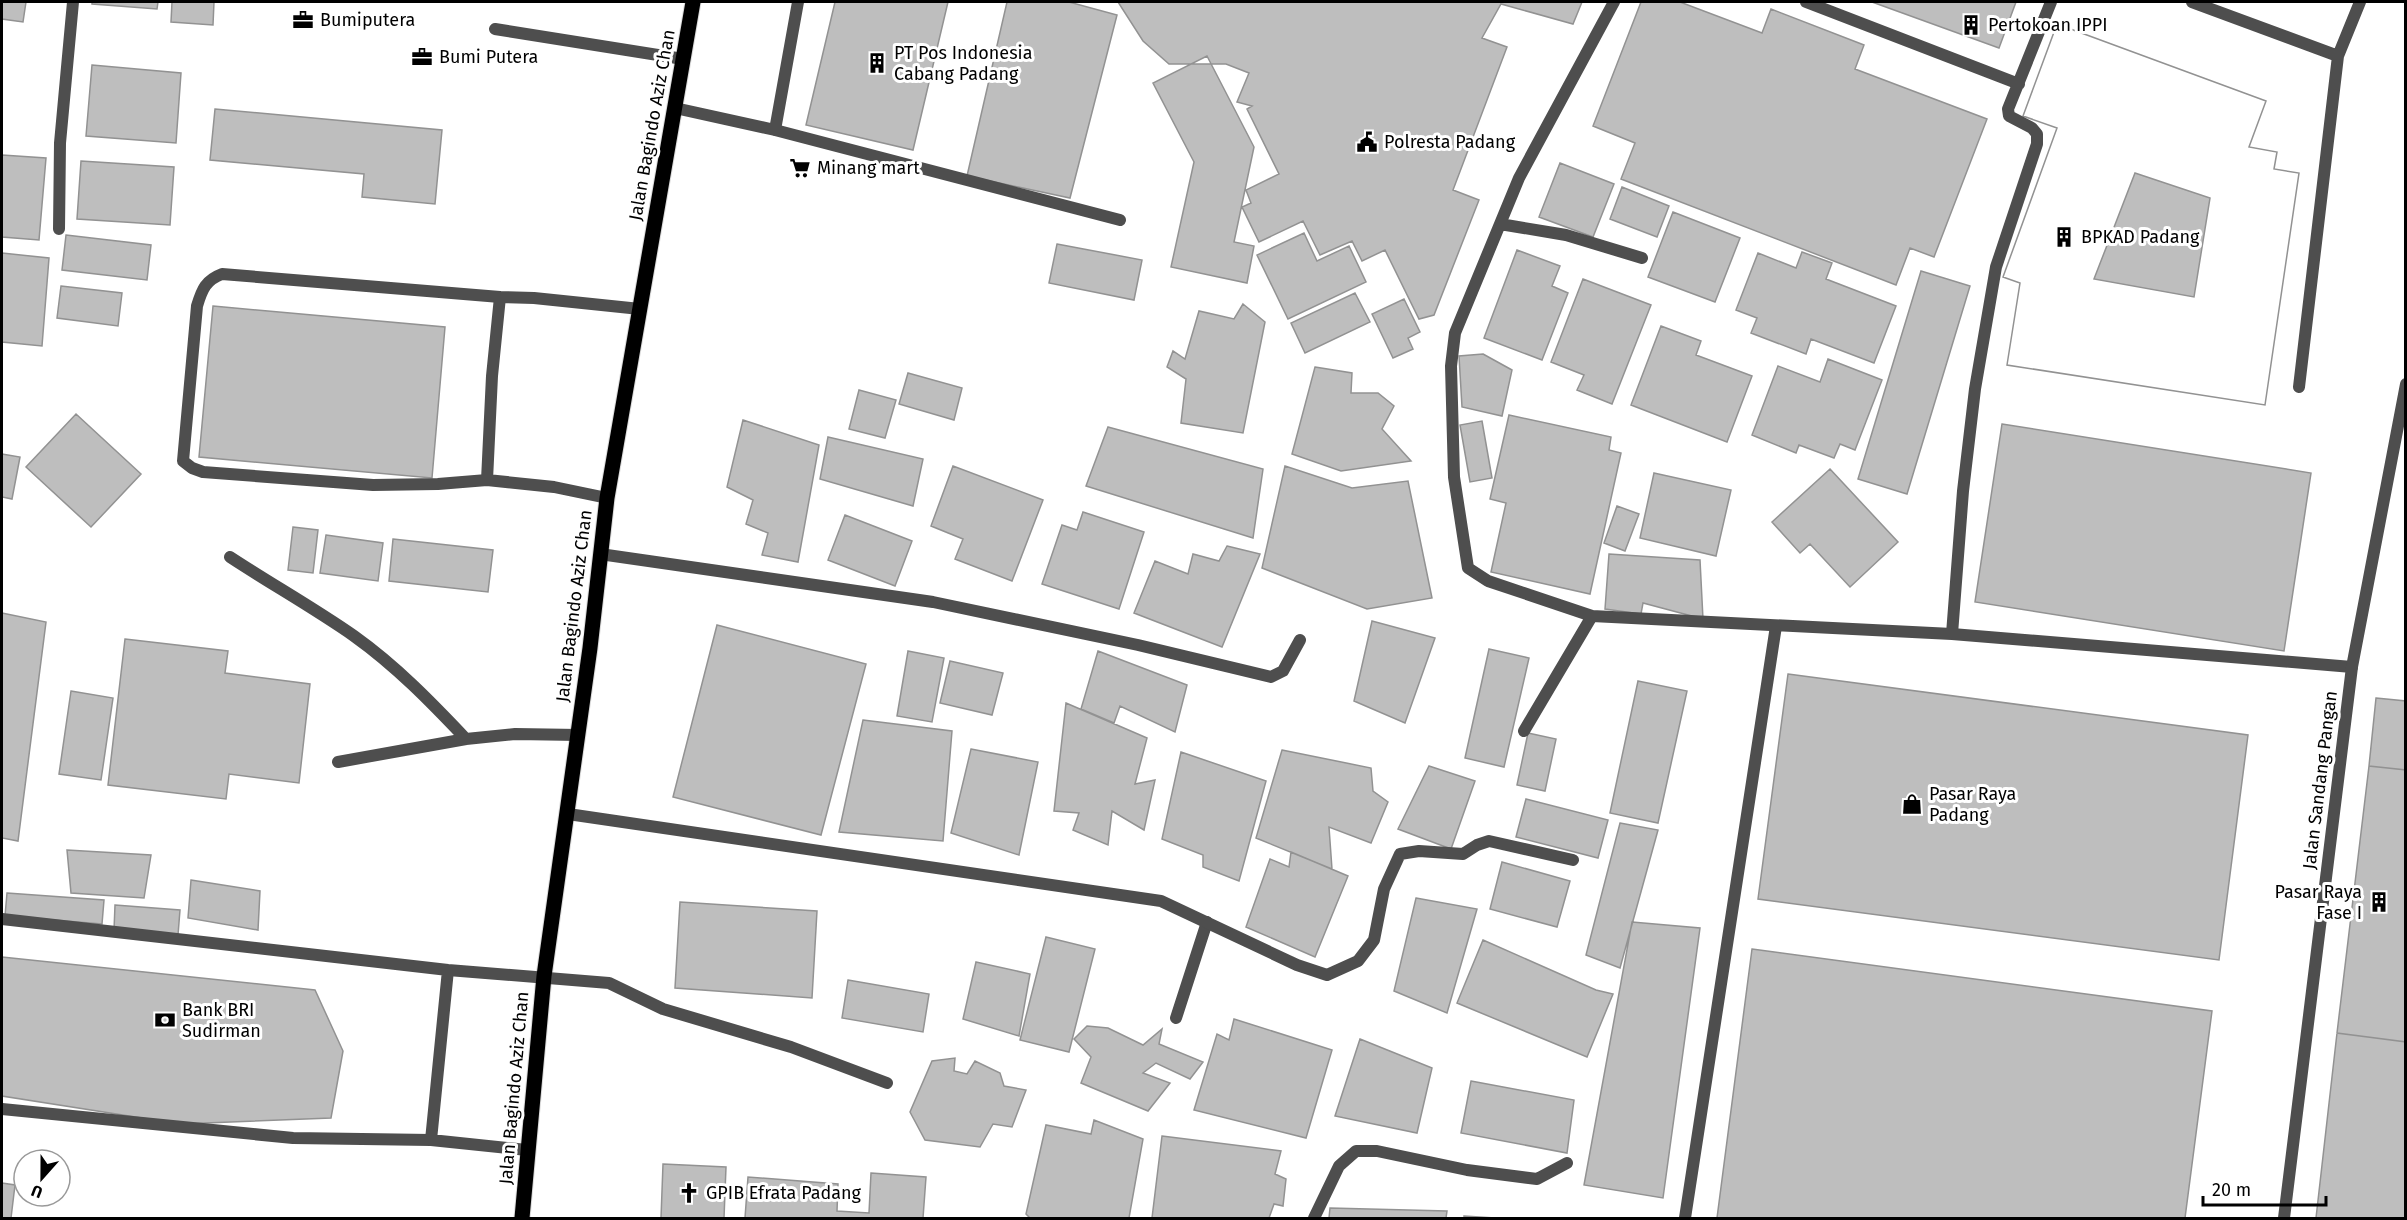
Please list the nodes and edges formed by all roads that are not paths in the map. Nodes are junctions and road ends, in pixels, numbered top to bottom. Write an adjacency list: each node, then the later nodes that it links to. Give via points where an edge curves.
1 (73, 2): 17 (street, via 60,143)
2 (693, 2): 11 (main road, Jalan Bagindo Aziz Chan)
3 (798, 2): 14 (street)
4 (1614, 2): 16 (street, via 1519,178)
5 (1806, 2): 12 (street)
6 (2051, 2): 12 (street)
7 (2192, 2): 10 (street)
8 (2360, 2): 10 (street)
9 (495, 29): 11 (street)
10 (2338, 56): 22 (street)
11 (683, 59): 13 (main road, Jalan Bagindo Aziz Chan)
12 (2019, 84): 29 (street, via 2008,109 2009,116 2037,134 2037,144 1996,267 1977,378)
13 (675, 108): 14 (street); 20 (main road, Jalan Bagindo Aziz Chan)
14 (775, 130): 15 (street)
15 (1120, 220)
16 (1500, 224): 18 (street, via 1566,235); 27 (street, via 1455,333 1451,366 1454,477 1468,568 1488,581)
17 (59, 229)
18 (1642, 258)
19 (500, 297): 20 (street); 23 (street); 23 (street, via 222,274 209,279 197,306 183,461 203,472 373,485)
20 (640, 309): 24 (main road, Jalan Bagindo Aziz Chan)
21 (2406, 384): 31 (street, Jalan Sandang Pangan)
22 (2299, 387)
23 (487, 480): 24 (street, via 554,487)
24 (607, 498): 25 (main road, Jalan Bagindo Aziz Chan)
25 (600, 554): 30 (street, via 933,602 1271,677 1283,671); 33 (main road, Jalan Bagindo Aziz Chan)
26 (230, 558): 34 (street, via 353,635 411,683)
27 (1592, 616): 28 (street); 32 (street)
28 (1776, 626): 29 (street); 50 (street)
29 (1952, 634): 31 (street)
30 (1300, 639)
31 (2352, 668): 51 (street, Jalan Sandang Pangan)
32 (1524, 731)
33 (579, 735): 34 (street, via 514,734); 36 (main road, Jalan Bagindo Aziz Chan)
34 (466, 739): 35 (street)
35 (338, 762)
36 (568, 814): 39 (street, via 1161,901); 41 (main road, Jalan Bagindo Aziz Chan)
37 (1573, 860): 39 (street, via 1489,841 1463,854 1400,854 1384,889 1374,940 1358,961 1327,975)
38 (2, 919): 40 (street)
39 (1207, 922): 42 (street)
40 (448, 970): 41 (street); 45 (street)
41 (544, 976): 43 (street, via 609,983 663,1009 791,1047); 46 (main road, Jalan Bagindo Aziz Chan)
42 (1176, 1018)
43 (887, 1083)
44 (2, 1109): 45 (street, via 293,1138)
45 (431, 1140): 46 (street)
46 (527, 1150): 48 (main road, Jalan Bagindo Aziz Chan)
47 (1567, 1163): 49 (street, via 1537,1179 1467,1170 1377,1151 1356,1151 1339,1166)
48 (522, 1218)
49 (1314, 1218)
50 (1685, 1218)
51 (2284, 1218)

